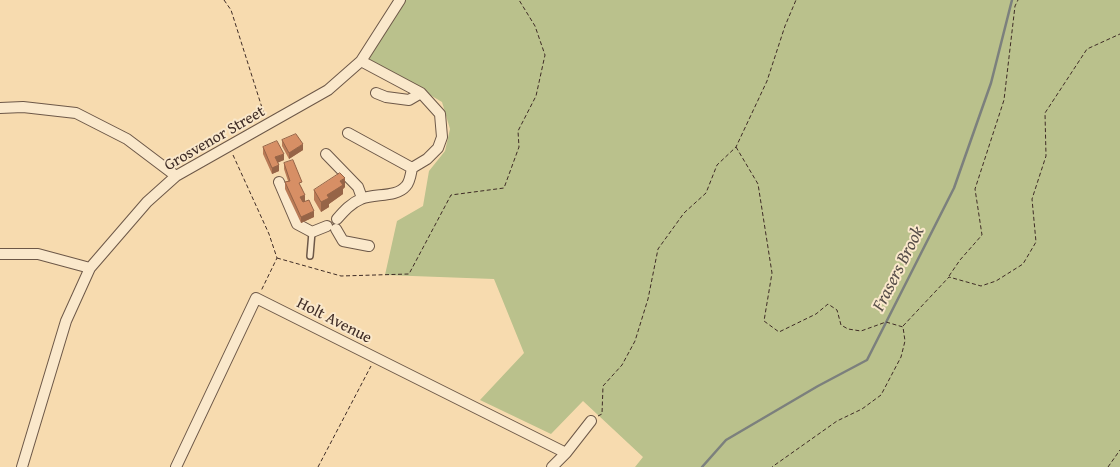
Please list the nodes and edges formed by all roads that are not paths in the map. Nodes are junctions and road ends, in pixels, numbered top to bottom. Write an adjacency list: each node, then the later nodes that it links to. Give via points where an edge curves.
1 (400, 0): 2 (street, Grosvenor Street)
2 (361, 61): 4 (street); 9 (street, Grosvenor Street, via 328,90)
3 (376, 93): 4 (street, via 409,100)
4 (421, 93): 8 (street, via 440,114 442,137 438,148)
5 (0, 108): 9 (street, via 23,107 76,113 127,139)
6 (348, 133): 8 (street)
7 (326, 154): 11 (street, via 358,187)
8 (412, 168): 11 (street, via 407,185 398,192)
9 (176, 176): 17 (street, Grosvenor Street, via 147,202)
10 (279, 182): 13 (street, via 297,224)
11 (362, 198): 12 (street, via 348,207)
12 (333, 225): 13 (street); 14 (street, via 343,241)
13 (312, 232): 16 (lane)
14 (368, 246)
15 (0, 254): 17 (street, via 38,254)
16 (310, 256)
17 (90, 268): 20 (street, Grosvenor Street, via 66,321)
18 (591, 421): 19 (street)
19 (566, 453): 21 (street, Holt Avenue, via 256,298); 22 (street)
20 (22, 467)
21 (176, 467)
22 (552, 467)

